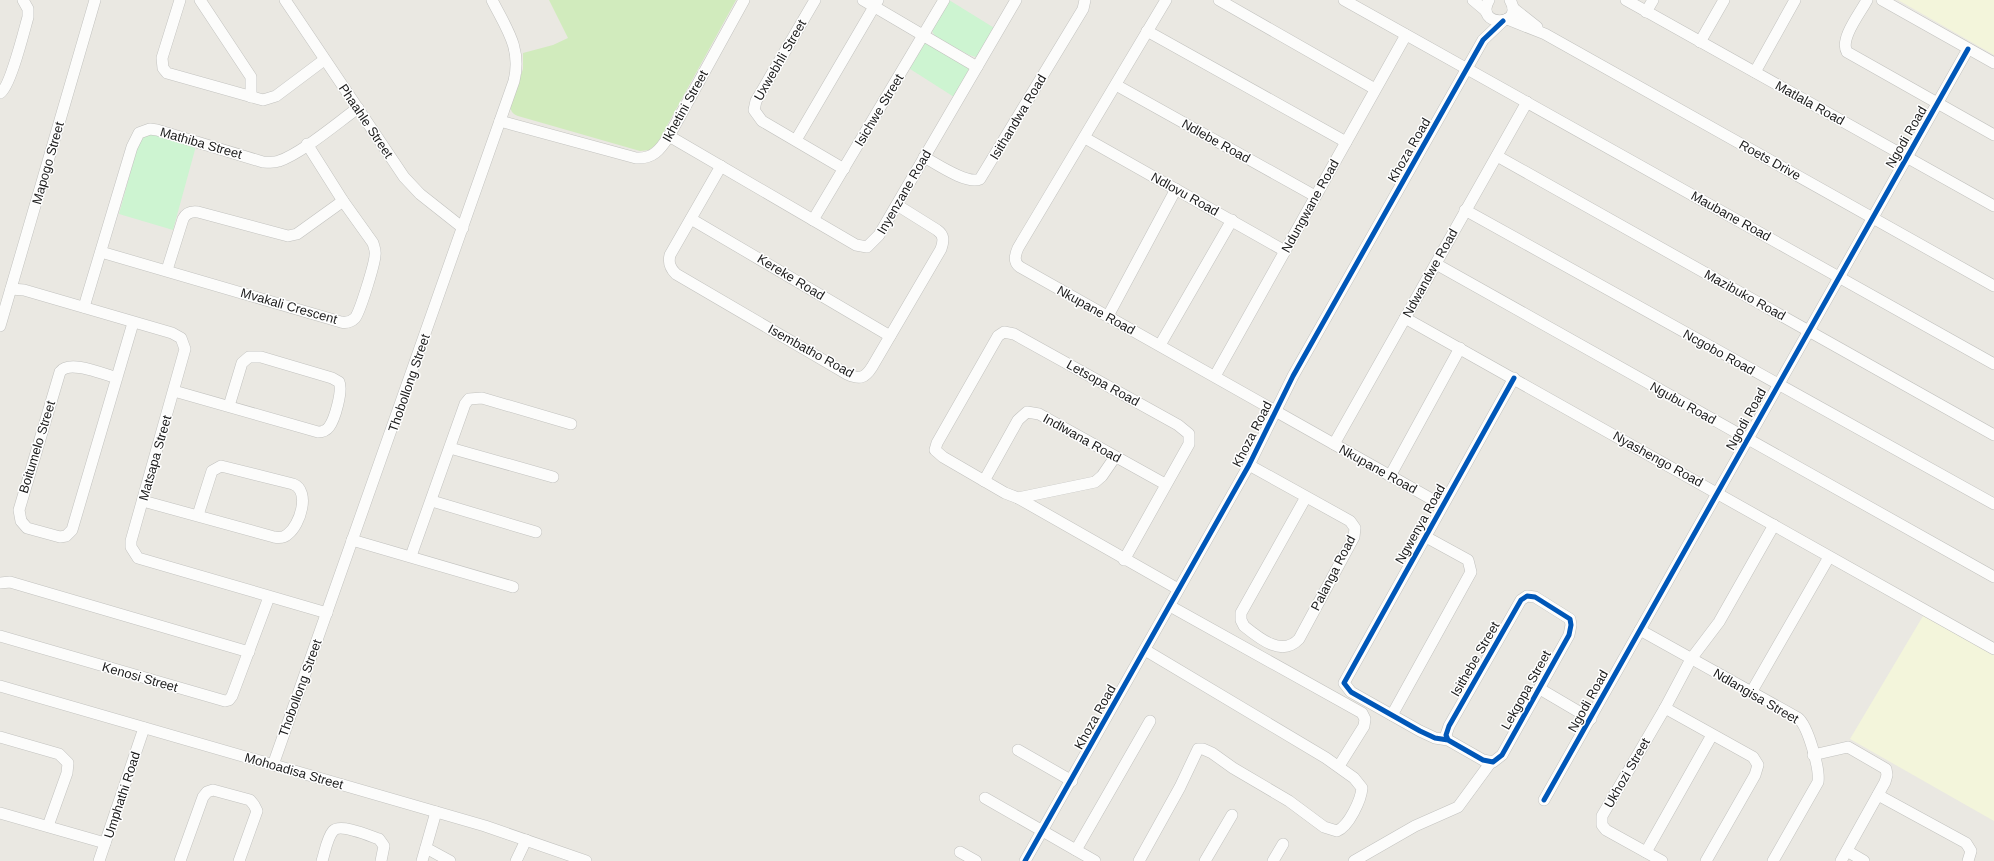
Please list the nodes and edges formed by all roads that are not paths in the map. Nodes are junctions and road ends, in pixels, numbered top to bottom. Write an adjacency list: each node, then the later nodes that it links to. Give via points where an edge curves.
1 (24, 0): 42 (street, via 28,17 9,80)
2 (95, 0): 76 (street, Mapogo Street)
3 (180, 0): 43 (street, via 163,53 164,71)
4 (200, 0): 43 (street, via 251,77)
5 (284, 0): 35 (street, Phaahle Street)
6 (492, 0): 47 (street, Thobollong Street, via 513,43 518,62)
7 (744, 0): 49 (street, Ikhetini Street)
8 (815, 0): 51 (street, Uxwebhli Street, via 754,107 755,114 762,121)
9 (863, 0): 23 (street)
10 (944, 0): 30 (street, Isichwe Street)
11 (1016, 0): 37 (street, Inyenzane Road)
12 (1085, 0): 55 (street, Isithandwa Road, via 1083,9 980,179 968,180)
13 (1166, 0): 28 (street, Nkupane Road)
14 (1219, 0): 41 (street)
15 (1344, 0): 31 (street, Maubane Road)
16 (1473, 0): 25 (street)
17 (1626, 0): 26 (street, Matlala Road)
18 (1653, 0): 26 (street)
19 (1724, 0): 33 (street)
20 (1795, 0): 39 (street)
21 (1867, 0): 45 (street, via 1846,36 1844,45 1847,52)
22 (1882, 0): 34 (street)
23 (876, 3): 30 (street); 51 (street)
24 (1513, 3): 27 (street, Khoza Road, via 1511,16); 29 (street, Roets Drive)
25 (1487, 8): 27 (street, Roets Drive, via 1491,19); 32 (street, Khoza Road)
26 (1646, 12): 33 (street, Matlala Road)
27 (1505, 20): 29 (street, Roets Drive); 32 (street, Khoza Road)
28 (1147, 31): 40 (street, Nkupane Road); 52 (street)
29 (1546, 34): 65 (street, Roets Drive)
30 (923, 35): 37 (street); 58 (street, Isichwe Street)
31 (1406, 35): 38 (street, Maubane Road); 41 (street, Ndungwane Road)
32 (1483, 40): 38 (street, Khoza Road)
33 (1700, 42): 39 (street, Matlala Road)
34 (1968, 49): 36 (street); 45 (street, Ngodi Road)
35 (324, 60): 43 (street, via 271,98 263,100); 46 (street, Phaahle Street)
36 (1994, 64)
37 (977, 67): 55 (street, Inyenzane Road)
38 (1467, 68): 44 (street, Maubane Road); 93 (street, Khoza Road, via 1293,376)
39 (1755, 72): 56 (street, Matlala Road)
40 (1116, 85): 50 (street, Nkupane Road); 60 (street, Ndlebe Road)
41 (1375, 89): 52 (street, Ndungwane Road)
42 (0, 93)
43 (251, 97)
44 (1526, 102): 54 (street, Ndwandwe Road); 74 (street, Maubane Road)
45 (1938, 103): 48 (street); 56 (street, Ngodi Road)
46 (358, 108): 53 (street, Mathiba Street); 69 (street, Phaahle Street, via 410,184)
47 (500, 121): 49 (street, Ikhetini Street, via 636,158 650,157 657,153); 69 (street, Thobollong Street)
48 (1994, 134)
49 (669, 136): 57 (street, Inyenzane Road)
50 (1085, 138): 59 (street, Ndlovu Road); 78 (street, Nkupane Road, via 1018,248 1015,258 1020,267)
51 (796, 140): 58 (street, Uxwebhli Street)
52 (1346, 142): 60 (street, Ndungwane Road)
53 (307, 144): 61 (street, Mvakali Crescent); 71 (street, Mathiba Street, via 284,159 271,162 157,130 139,133 134,142)
54 (1497, 156): 64 (street, Ndwandwe Road); 82 (street, Mazibuko Road)
55 (924, 157): 62 (street, Inyenzane Road)
56 (1906, 157): 63 (street, Matlala Road); 65 (street, Ngodi Road)
57 (721, 166): 66 (street, Isembatho Road); 67 (street, Inyenzane Road)
58 (844, 169): 67 (street, Isichwe Street)
59 (1176, 189): 68 (street, Ndlovu Road); 78 (street)
60 (1315, 196): 70 (street, Ndungwane Road)
61 (343, 201): 73 (street, via 297,234 288,236 190,212 183,219); 73 (street, Mvakali Crescent, via 372,243 375,255 356,317 348,322)
62 (897, 206): 67 (street, Inyenzane Road, via 875,241 867,247 856,245); 83 (street, Isembatho Road, via 937,230 944,240)
63 (1994, 206)
64 (1465, 210): 72 (street, Ndwandwe Road); 90 (street, Ncgobo Road)
65 (1872, 217): 74 (street, Ngodi Road); 75 (street, Roets Drive)
66 (691, 219): 83 (street, Kereke Road); 83 (street, Isembatho Road, via 673,248 669,260 672,269 683,278 853,377 866,376)
67 (814, 220)
68 (1232, 220): 70 (street, Ndlovu Road); 84 (street)
69 (463, 228): 116 (street, Thobollong Street)
70 (1285, 251): 87 (street, Ndungwane Road)
71 (101, 252): 73 (street, Mvakali Crescent); 77 (street, Mathiba Street)
72 (1436, 264): 79 (street, Ndwandwe Road); 96 (street, Ngubu Road)
73 (167, 270)
74 (1839, 276): 82 (street, Ngodi Road); 86 (street, Maubane Road)
75 (1994, 286)
76 (11, 289): 77 (street, Matsapa Street); 81 (street, Mapogo Street)
77 (84, 307): 80 (street, Matsapa Street)
78 (1108, 316): 84 (street, Nkupane Road)
79 (1405, 318): 85 (street, Nyashengo Road); 97 (street, Ndwandwe Road)
80 (133, 323): 88 (street); 91 (street, Matsapa Street, via 172,333 183,342 185,349)
81 (0, 326)
82 (1808, 331): 90 (street, Ngodi Road); 95 (street, Mazibuko Road)
83 (890, 336)
84 (1160, 345): 87 (street, Nkupane Road)
85 (1460, 348): 89 (street, Nyashengo Road); 101 (street)
86 (1994, 364)
87 (1215, 376): 93 (street, Nkupane Road)
88 (117, 378): 88 (street, Boitumelo Street, via 69,534 60,537 27,528 19,516 24,493 62,369 73,366)
89 (1514, 378): 105 (street, Nyashengo Road); 111 (street, Ngwenya Road)
90 (1778, 385): 96 (street, Ngodi Road); 110 (street, Ncgobo Road)
91 (174, 391): 92 (street); 108 (street, Matsapa Street)
92 (229, 406): 92 (street, via 315,432 325,430 330,424 341,389 339,382 329,377 261,357 249,357 244,360)
93 (1276, 412): 97 (street, Nkupane Road); 100 (street, Khoza Road)
94 (571, 424): 98 (street, via 482,398 469,399)
95 (1994, 435)
96 (1748, 439): 105 (street, Ngodi Road); 120 (street, Ngubu Road)
97 (1334, 444): 101 (street, Nkupane Road)
98 (450, 448): 102 (street); 109 (street)
99 (1115, 457): 103 (street, Indlwana Road, via 1039,414 1027,412 1016,423); 104 (street, Indlwana Road); 107 (street, via 1095,482)
100 (1249, 465): 106 (street, Palanga Road); 123 (street, Khoza Road)
101 (1390, 476): 111 (street, Nkupane Road)
102 (553, 477)
103 (984, 481): 104 (street, Letsopa Road, via 935,450 998,336 1004,332 1012,333 1187,431 1190,438 1188,444); 107 (street)
104 (1165, 484): 119 (street, Letsopa Road)
105 (1717, 492): 113 (street, Nyashengo Road); 128 (street, Ngodi Road)
106 (1306, 497): 106 (street, Palanga Road, via 1350,521 1355,528 1354,538 1299,639 1284,648 1274,645 1244,626 1241,613)
107 (1018, 498): 119 (street)
108 (143, 501): 112 (street); 125 (street, Matsapa Street, via 130,541 138,558)
109 (432, 501): 114 (street); 117 (street)
110 (1994, 504)
111 (1442, 505): 115 (street, Ngwenya Road)
112 (198, 515): 112 (street, via 274,537 285,536 294,529 304,499 303,493 298,486 227,466 216,466 212,471)
113 (1774, 525): 118 (street, Nyashengo Road); 133 (street, Ukhozi Street, via 1719,622)
114 (536, 532)
115 (1426, 537): 138 (street, via 1468,560 1471,572); 138 (street, Ngwenya Road, via 1344,681 1347,690)
116 (352, 540): 117 (street); 127 (street, Thobollong Street)
117 (411, 556): 122 (street)
118 (1829, 556): 130 (street, Nyashengo Road); 136 (street)
119 (1124, 560): 123 (street)
120 (1994, 577)
121 (0, 583): 132 (street, via 10,582)
122 (513, 587)
123 (1178, 589): 126 (street, Khoza Road)
124 (1532, 596): 135 (street, Lekgopa Street, via 1568,617 1571,623 1569,634); 144 (street, Isithebe Street, via 1525,597 1519,602 1449,726 1446,735)
125 (269, 597): 127 (street, Matsapa Street); 132 (street, Kenosi Street)
126 (1170, 606): 131 (street, Khoza Road); 149 (street, via 1362,713 1365,719 1364,726)
127 (327, 613): 148 (street, Thobollong Street)
128 (1640, 630): 133 (street, Ndlangisa Street); 139 (street, Ngodi Road)
129 (0, 636): 132 (street, Kenosi Street, via 220,700 229,700 232,696)
130 (1994, 649)
131 (1145, 650): 149 (street); 150 (street, Khoza Road)
132 (249, 652)
133 (1691, 659): 136 (street, Ndlangisa Street); 137 (street, Ukhozi Street)
134 (0, 686): 141 (street, Mohoadisa Street)
135 (1540, 689): 139 (street); 147 (street, Lekgopa Street, via 1502,755)
136 (1752, 691): 146 (street, Ndlangisa Street, via 1801,720)
137 (1665, 708): 142 (street); 166 (street, Ukhozi Street, via 1602,819 1602,825 1606,830)
138 (1392, 715): 144 (street, via 1425,734)
139 (1591, 719): 153 (street, Ngodi Road)
140 (1150, 721): 163 (street)
141 (144, 728): 148 (street, Mohoadisa Street); 160 (street, Umphathi Road)
142 (1712, 735): 166 (street); 184 (street, via 1753,757 1758,765 1755,775)
143 (0, 737): 157 (street, via 59,754 68,763 67,773)
144 (1448, 740): 147 (street)
145 (1018, 750): 150 (street)
146 (1813, 755): 151 (street, via 1848,747 1884,766 1886,778); 185 (street, Ndlangisa Street, via 1819,774 1817,784)
147 (1491, 762): 182 (street, Lekgopa Street, via 1458,807 1415,826)
148 (273, 766): 154 (street, Mohoadisa Street)
149 (1339, 766): 179 (street, via 1362,788 1360,801 1338,831 1324,827 1289,801 1203,749 1197,751)
150 (1072, 781): 158 (street, Khoza Road)
151 (1878, 794): 164 (street); 188 (street, via 1966,843 1971,851)
152 (985, 798): 158 (street)
153 (1544, 800)
154 (436, 812): 159 (street, Mohoadisa Street); 162 (street)
155 (0, 813): 157 (street)
156 (1232, 815): 180 (street)
157 (48, 826): 160 (street)
158 (1043, 831): 163 (street); 177 (street, Khoza Road)
159 (526, 840): 174 (street); 175 (street, Mohoadisa Street)
160 (105, 843): 167 (street, Umphathi Road)
161 (1284, 844): 181 (street)
162 (426, 848): 172 (street); 173 (street)
163 (1076, 850): 178 (street)
164 (1847, 851): 186 (street); 187 (street)
165 (960, 852): 176 (street)
166 (1646, 852): 183 (street, Ukhozi Street)
167 (99, 861)
168 (180, 861): 169 (street, via 203,797 213,790 250,800 256,808)
169 (239, 861)
170 (322, 861): 171 (street, via 332,833 343,828 379,839 384,846)
171 (381, 861)
172 (422, 861)
173 (450, 861)
174 (516, 861)
175 (586, 861)
176 (976, 861)
177 (1025, 861)
178 (1095, 861)
179 (1139, 861)
180 (1205, 861)
181 (1273, 861)
182 (1354, 861)
183 (1662, 861)
184 (1706, 861)
185 (1774, 861)
186 (1841, 861)
187 (1864, 861)
188 (1968, 861)

